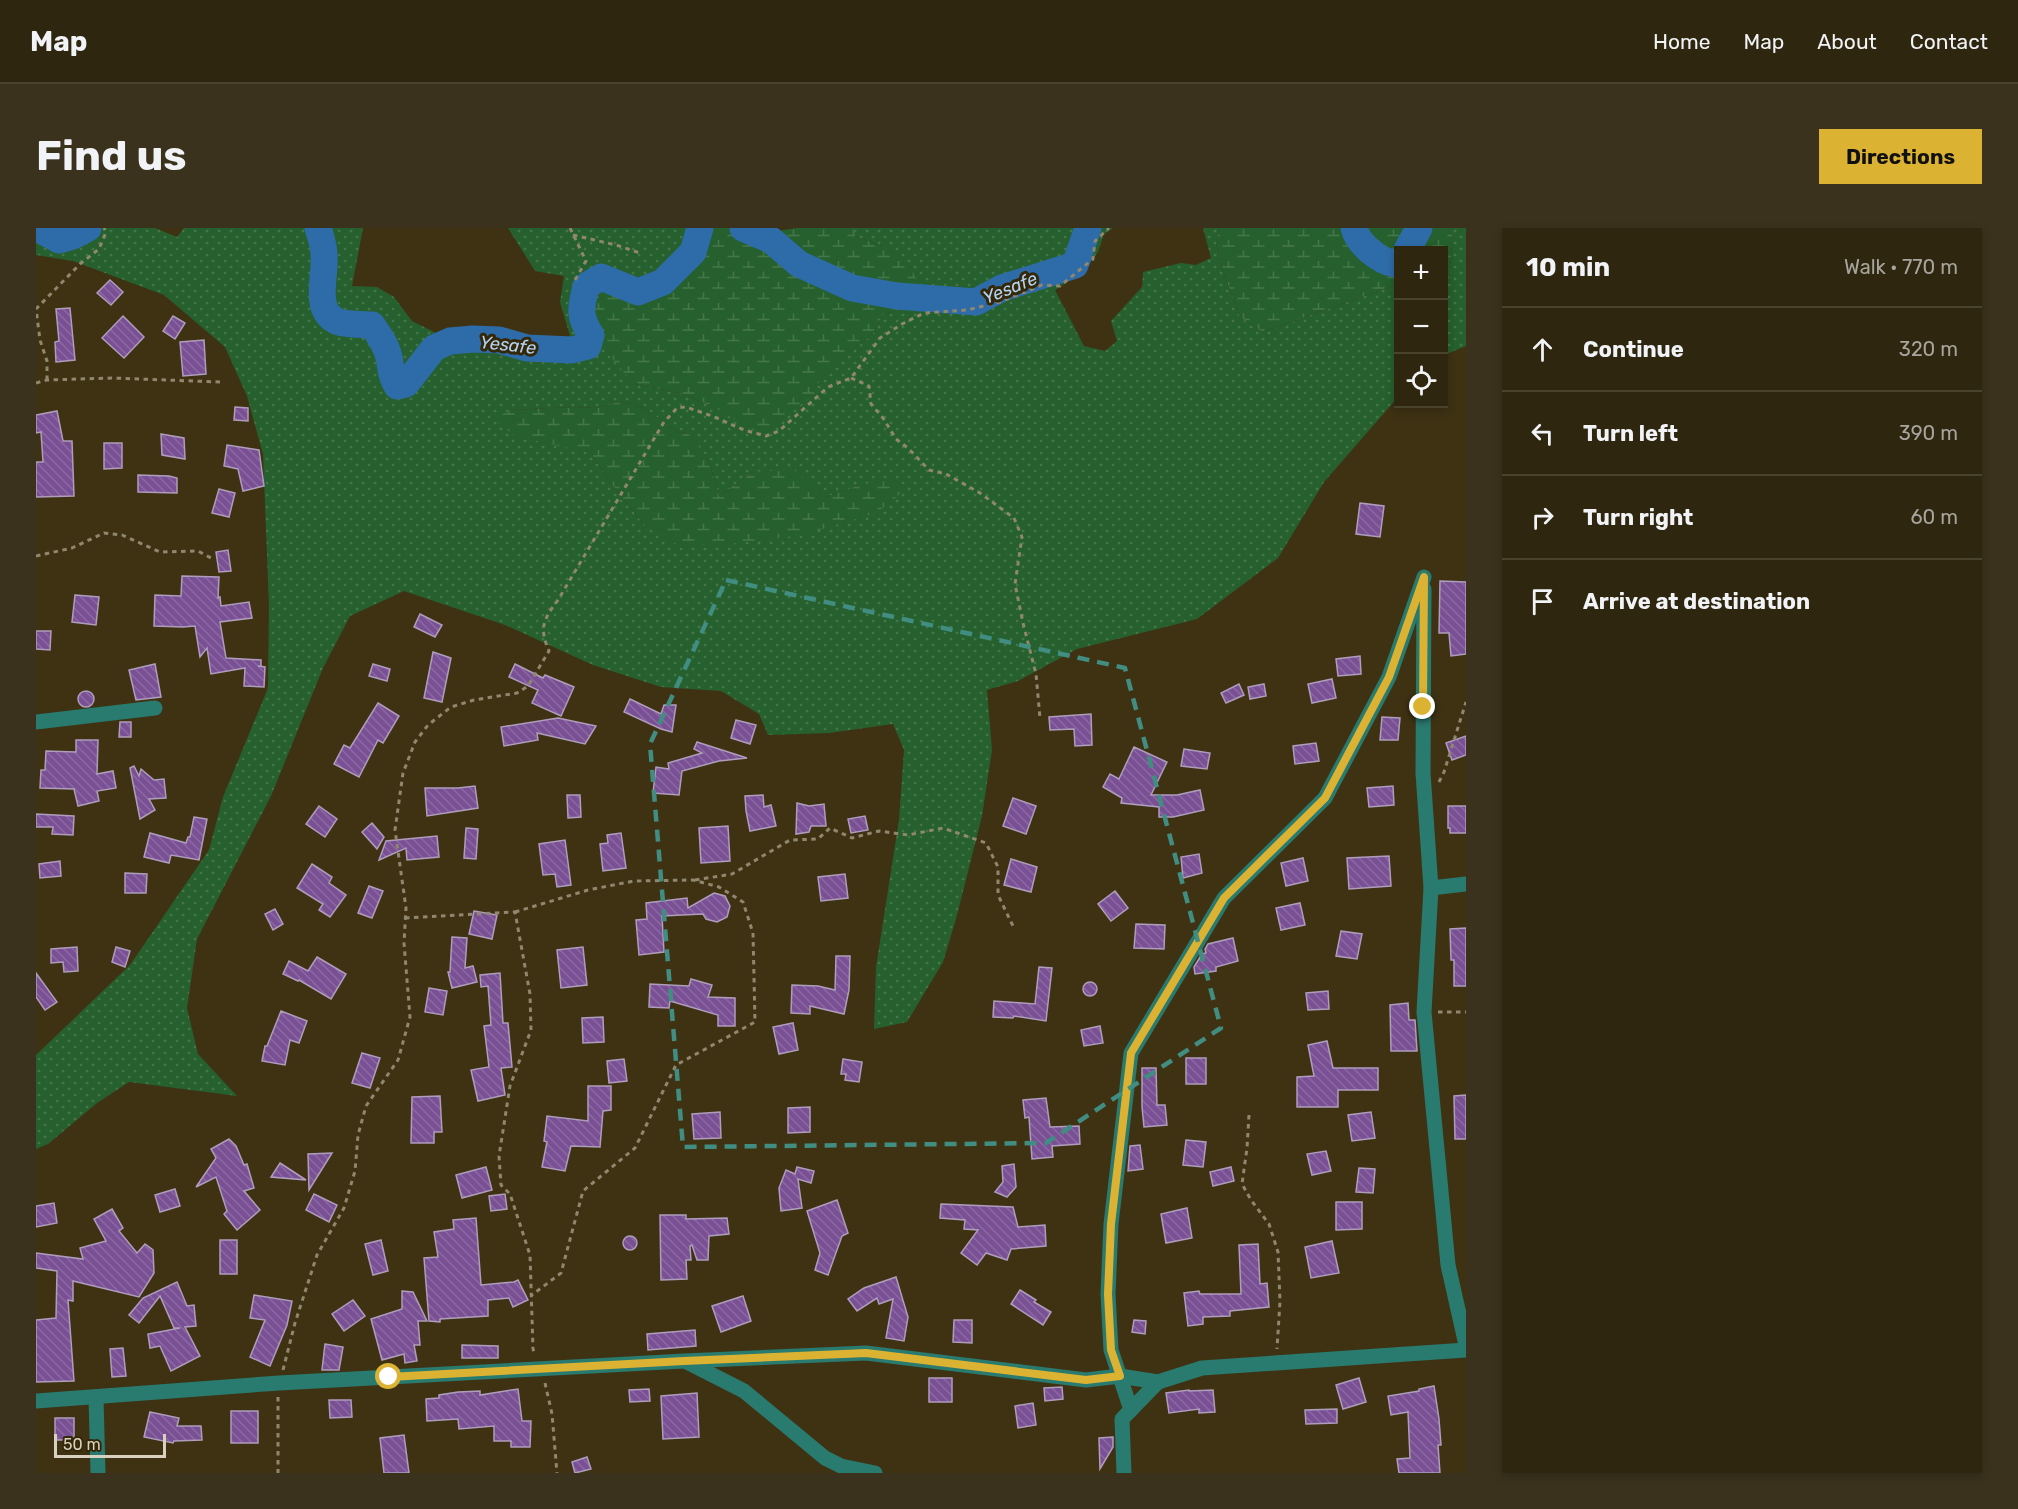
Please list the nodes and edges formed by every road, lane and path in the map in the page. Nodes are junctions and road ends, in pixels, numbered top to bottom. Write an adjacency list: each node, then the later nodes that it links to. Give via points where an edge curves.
1 (104, 228): 8 (path, via 99,249 36,309 47,360)
2 (570, 228): 4 (path)
3 (1108, 228): 7 (path, via 1095,241 1093,259 1060,286 1042,285 967,310 924,313 879,338)
4 (573, 235): 5 (path); 6 (path, via 586,261)
5 (640, 253)
6 (575, 280)
7 (851, 378): 15 (path, via 869,386 872,404 896,439 929,471 946,474 1014,518 1022,537 1015,584 1036,674); 22 (path, via 828,387 779,431 766,436 686,407 677,408 664,422 545,617 542,636 549,651 528,686 517,693 451,708 428,725 415,742 403,773 395,830)
8 (47, 380): 9 (path); 10 (path)
9 (221, 382)
10 (36, 383)
11 (36, 556): 12 (path, via 72,548 104,534 122,534 160,552 198,552)
12 (211, 558)
13 (1466, 702): 17 (path, via 1444,772)
14 (155, 708): 16 (street)
15 (1040, 718)
16 (36, 722)
17 (1426, 808): 20 (street); 33 (street, via 1424,577 1389,677 1325,798 1224,898 1131,1053 1111,1224 1108,1294 1111,1350)
18 (693, 880): 21 (path, via 634,881); 23 (path, via 732,874 790,840 818,839 830,828 852,838 879,831 908,834 943,828 986,843 998,867 998,895); 27 (path, via 719,887 743,902 753,933 755,1022 676,1065 635,1148 583,1191 561,1273)
19 (1466, 884): 20 (street)
20 (1431, 888): 24 (street)
21 (515, 912): 22 (path); 27 (path, via 530,994 531,1030 510,1086 499,1156 501,1185 510,1194 530,1255)
22 (405, 918): 35 (path, via 410,1017 398,1060 366,1106 344,1209 317,1255)
23 (1013, 926)
24 (1424, 1012): 25 (path); 28 (street, via 1448,1265)
25 (1466, 1012)
26 (1249, 1114): 31 (path, via 1242,1184 1269,1224 1278,1252)
27 (532, 1295): 32 (path, via 533,1349)
28 (1466, 1345)
29 (1466, 1350): 31 (street)
30 (684, 1361): 32 (street); 33 (street, via 866,1353 1086,1380); 42 (street, via 744,1391 825,1458 841,1466)
31 (1276, 1363): 34 (street, via 1202,1368)
32 (543, 1368): 35 (street); 41 (path)
33 (1120, 1376): 34 (street); 38 (street)
34 (1158, 1382): 38 (street)
35 (279, 1383): 36 (street); 40 (path)
36 (96, 1396): 37 (street); 39 (street)
37 (36, 1401)
38 (1131, 1410): 43 (street, via 1122,1419)
39 (98, 1473)
40 (278, 1473)
41 (557, 1473)
42 (875, 1473)
43 (1124, 1473)

